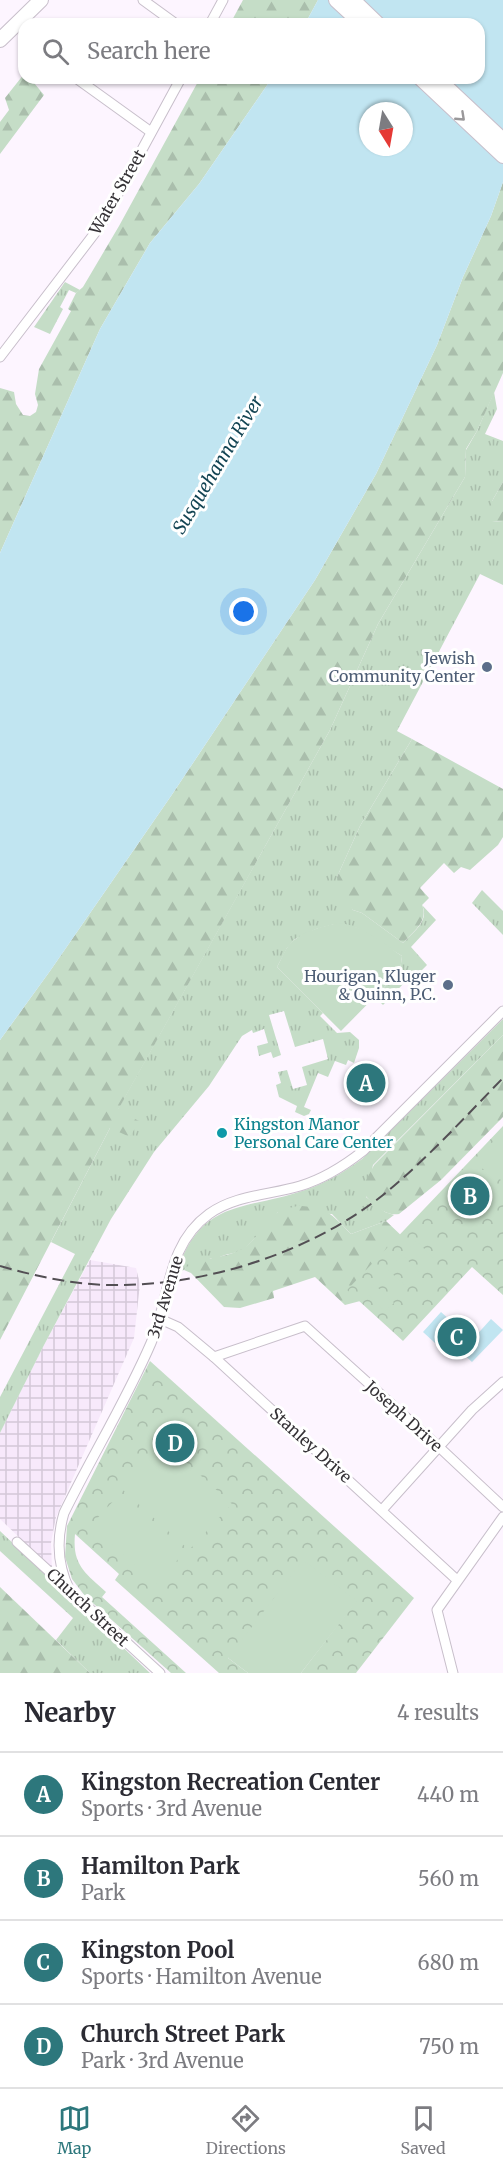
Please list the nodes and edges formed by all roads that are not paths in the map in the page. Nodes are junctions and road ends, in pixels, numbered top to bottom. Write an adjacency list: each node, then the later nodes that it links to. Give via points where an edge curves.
1 (41, 0): 6 (main road)
2 (143, 0): 7 (street)
3 (224, 0): 8 (street)
4 (336, 0): 9 (main road)
5 (352, 0): 10 (main road)
6 (23, 18)
7 (168, 18)
8 (214, 18)
9 (356, 18)
10 (372, 18)
11 (18, 22): 12 (main road)
12 (0, 40)
13 (84, 84): 17 (street)
14 (178, 84): 17 (street, Water Street)
15 (426, 84): 19 (main road, one-way to 19)
16 (442, 84): 18 (main road)
17 (151, 132): 20 (street, Water Street, via 101,225)
18 (503, 140)
19 (503, 156)
20 (2, 351)
21 (503, 1011): 22 (street, 3rd Avenue, via 352,1160 301,1186 221,1206 194,1226 177,1254)
22 (160, 1319): 23 (street, Stanley Drive, via 178,1327); 31 (street, 3rd Avenue, via 64,1513 59,1553 61,1571)
23 (214, 1357): 25 (street, Joseph Drive, via 304,1326); 27 (street, Stanley Drive)
24 (503, 1382): 25 (street)
25 (439, 1447): 26 (street, Joseph Drive); 27 (street)
26 (503, 1507)
27 (382, 1510): 30 (street, Stanley Drive)
28 (503, 1517): 30 (street)
29 (17, 1542): 31 (street, Church Street)
30 (457, 1580): 33 (street, via 437,1610)
31 (70, 1591): 32 (street, Church Street)
32 (160, 1673)
33 (453, 1673)

